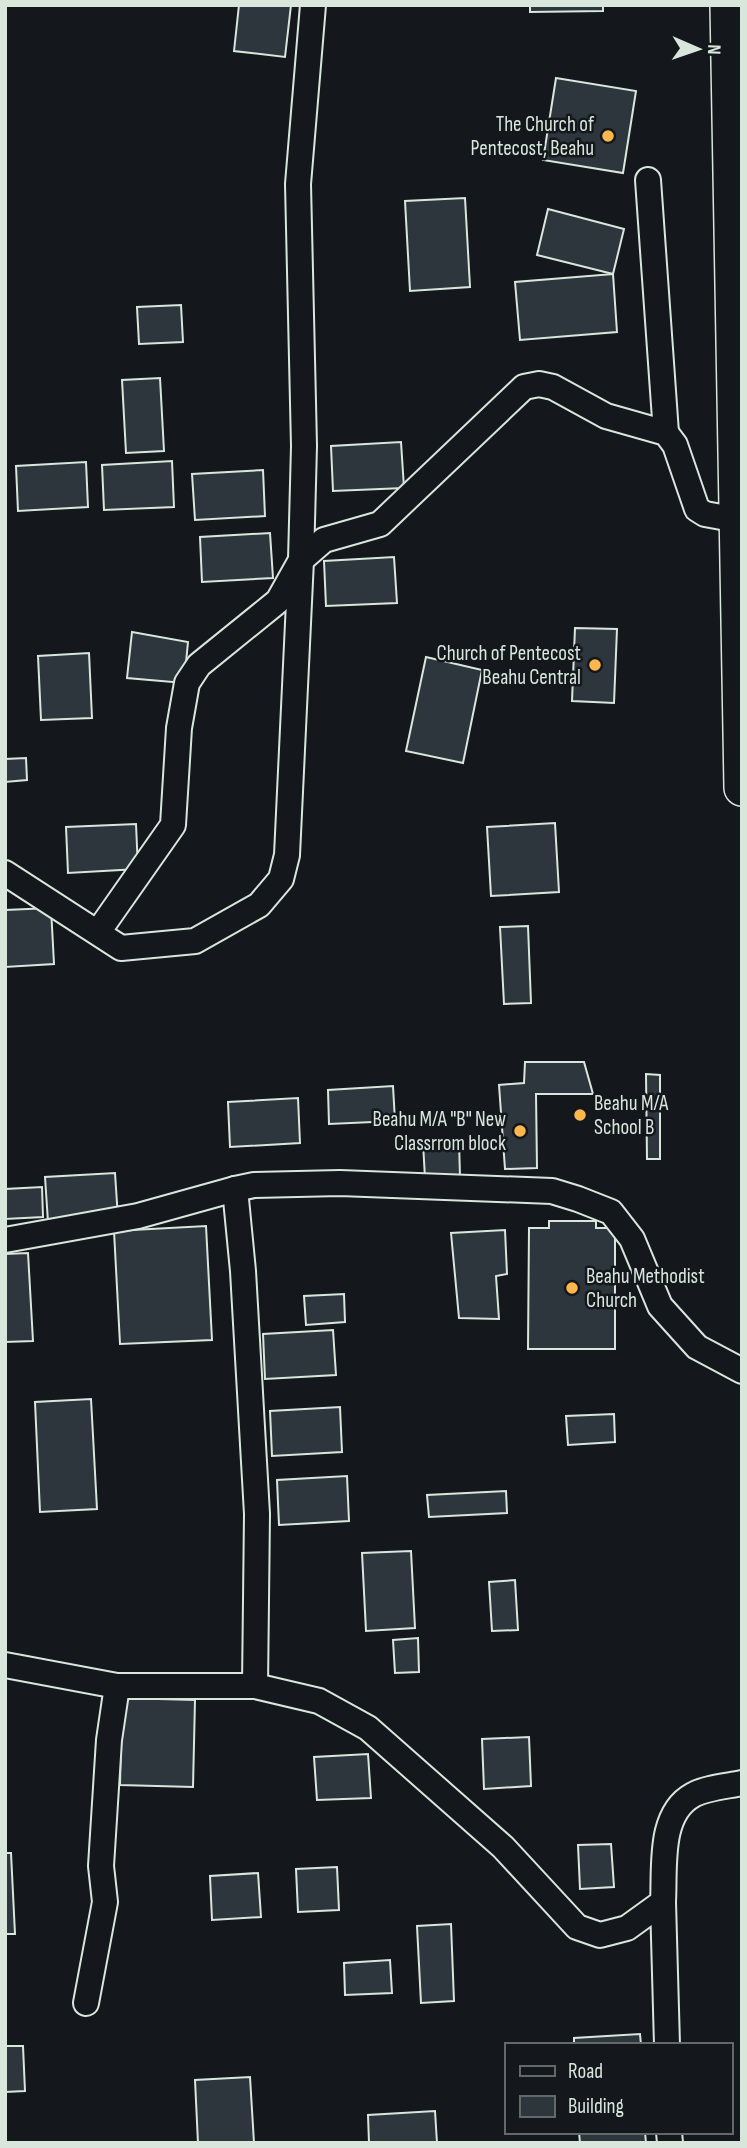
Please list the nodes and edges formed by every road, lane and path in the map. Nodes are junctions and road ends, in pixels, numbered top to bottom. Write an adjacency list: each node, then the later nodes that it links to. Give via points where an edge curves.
1 (313, 5): 6 (street, via 298,184 304,446)
2 (728, 5): 5 (highway)
3 (648, 180): 4 (street)
4 (666, 433): 5 (street, via 676,445 697,509); 6 (street, via 606,415 553,387 524,387 380,524 324,540)
5 (740, 520): 7 (highway)
6 (301, 560): 10 (street, via 278,601 199,665 187,683 179,728 173,825); 10 (street, via 281,879 259,905 195,941 121,948)
7 (742, 690): 8 (highway)
8 (742, 788)
9 (5, 873): 10 (street)
10 (98, 932)
11 (234, 1189): 12 (street, via 138,1216); 13 (street, via 340,1183 531,1190 578,1199 611,1212 632,1239 660,1306 697,1347); 16 (street, via 257,1514)
12 (5, 1240)
13 (742, 1371)
14 (5, 1665): 15 (street)
15 (117, 1686): 16 (street); 19 (street, via 101,1866 105,1902)
16 (255, 1686): 18 (street, via 319,1701 368,1728 503,1847 577,1927 600,1935 627,1927)
17 (742, 1783): 18 (street, via 694,1794 676,1808 667,1833)
18 (663, 1902): 20 (street)
19 (86, 2003)
20 (667, 2043)

